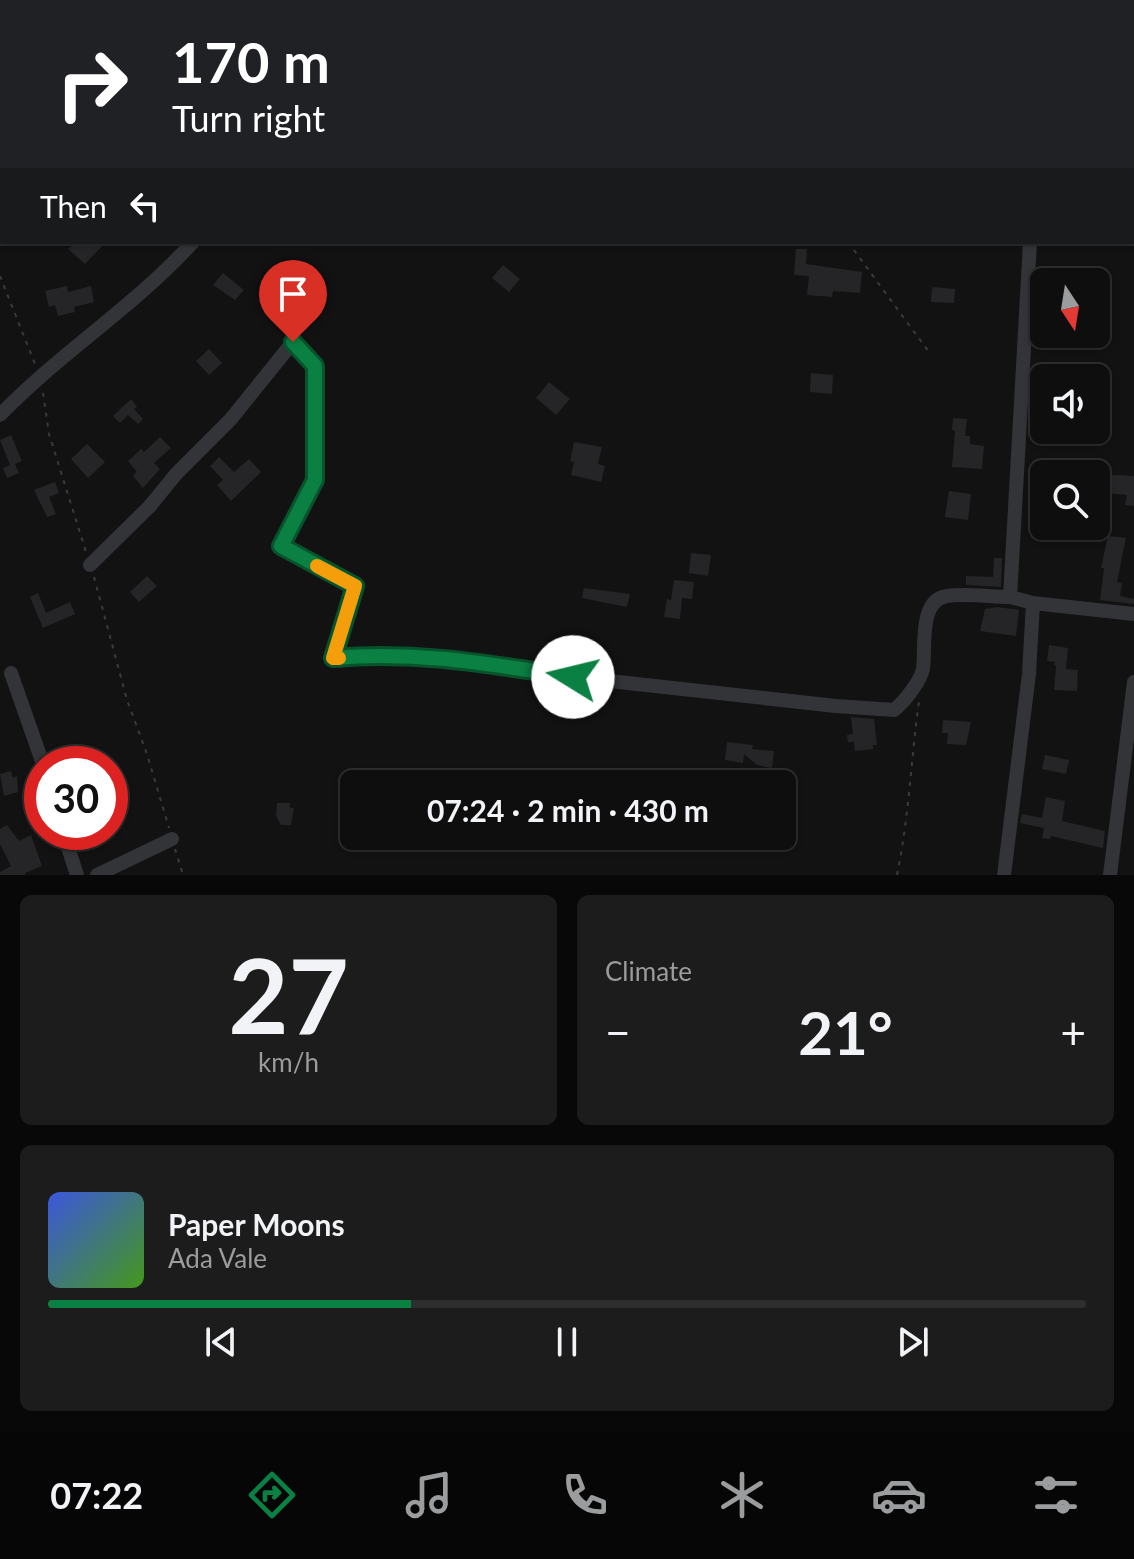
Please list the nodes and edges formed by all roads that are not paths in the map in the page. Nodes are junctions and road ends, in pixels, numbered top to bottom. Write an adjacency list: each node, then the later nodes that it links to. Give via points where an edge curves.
1 (191, 244): 3 (street)
2 (1030, 244): 5 (street)
3 (0, 415)
4 (90, 565): 5 (street, via 231,419 293,342 315,366 315,480 281,546 355,586 333,658 462,659 573,677 894,710 922,672 926,619 933,603 944,596)
5 (1010, 597): 6 (street)
6 (1033, 603): 7 (street); 15 (street)
7 (1134, 614)
8 (11, 673): 10 (street)
9 (1134, 682): 16 (street)
10 (37, 746)
11 (172, 839): 14 (street)
12 (69, 850): 13 (street)
13 (77, 875)
14 (97, 875)
15 (1004, 875)
16 (1110, 875)

